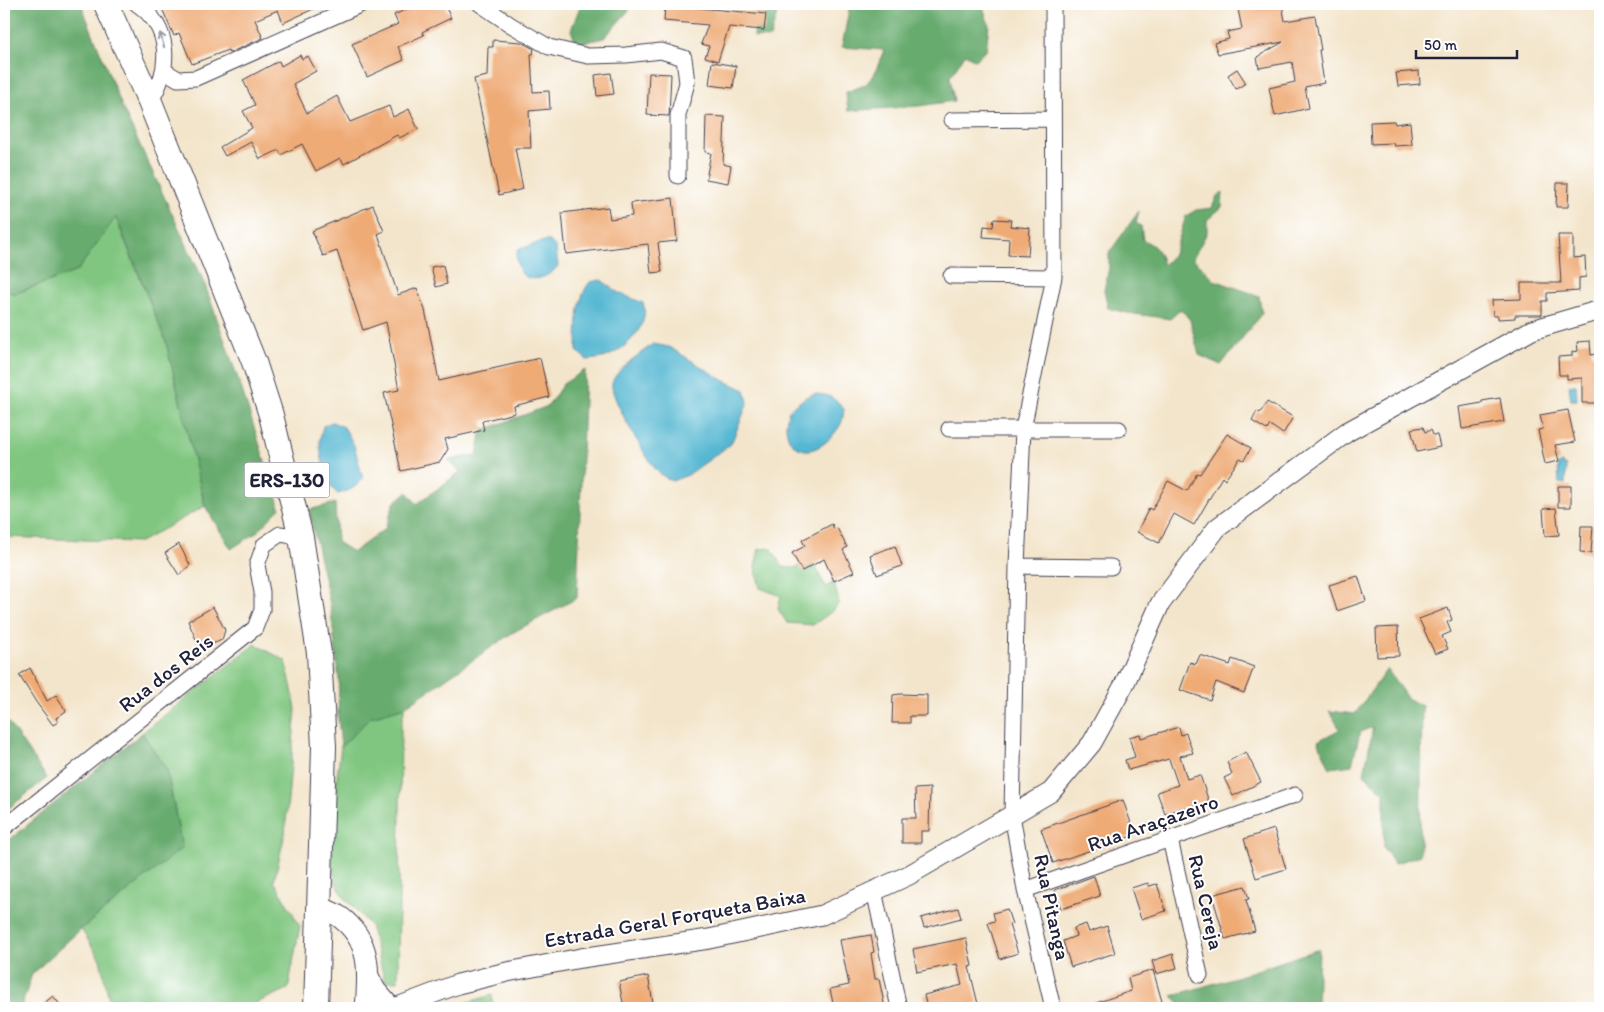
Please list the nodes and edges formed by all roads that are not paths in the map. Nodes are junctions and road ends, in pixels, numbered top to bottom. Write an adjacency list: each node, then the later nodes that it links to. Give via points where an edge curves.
1 (106, 4): 7 (main road, ERS-130)
2 (137, 4): 6 (street, one-way to 2, via 166,57 158,28)
3 (362, 4): 6 (street, via 196,78 178,79)
4 (480, 4): 10 (street, via 549,47 588,56 661,51 684,58 687,83 678,115)
5 (1053, 4): 8 (street, Rua Pitanga)
6 (165, 71): 7 (street, via 160,88)
7 (150, 102): 17 (main road, ERS-130, via 254,362 271,415)
8 (1053, 119): 9 (street); 12 (street, Rua Pitanga)
9 (952, 120)
10 (678, 176)
11 (951, 276): 12 (street)
12 (1054, 277): 15 (street, Rua Pitanga)
13 (1600, 310): 21 (street, Estrada Geral Forqueta Baixa, via 1532,330 1347,432 1216,528 1160,604 1124,685 1092,743 1051,792)
14 (949, 429): 15 (street)
15 (1023, 429): 16 (street); 18 (street, Rua Pitanga)
16 (1120, 429)
17 (301, 536): 22 (street, Rua dos Reis, via 280,534 264,545 257,565 262,610 255,628); 26 (main road, ERS-130, via 319,653 324,747)
18 (1017, 566): 19 (street); 21 (street, Rua Pitanga)
19 (1110, 566)
20 (1295, 795): 23 (street, Rua Araçazeiro)
21 (1012, 815): 24 (street, Estrada Geral Forqueta Baixa, via 909,874); 25 (street, Rua Pitanga)
22 (4, 828)
23 (1170, 839): 25 (street, Rua Araçazeiro); 27 (street, Rua Cereja)
24 (874, 890): 32 (street, Estrada Geral Forqueta Baixa, via 822,915 709,939 507,972 458,984); 33 (street)
25 (1025, 890): 34 (street, Rua Pitanga)
26 (319, 907): 28 (main road, via 340,917 357,935 367,958); 29 (main road, ERS-130)
27 (1200, 974)
28 (369, 976): 31 (main road); 32 (street, via 376,990)
29 (316, 998): 30 (main road)
30 (307, 1008)
31 (366, 1008)
32 (393, 1008)
33 (899, 1008)
34 (1052, 1008)

